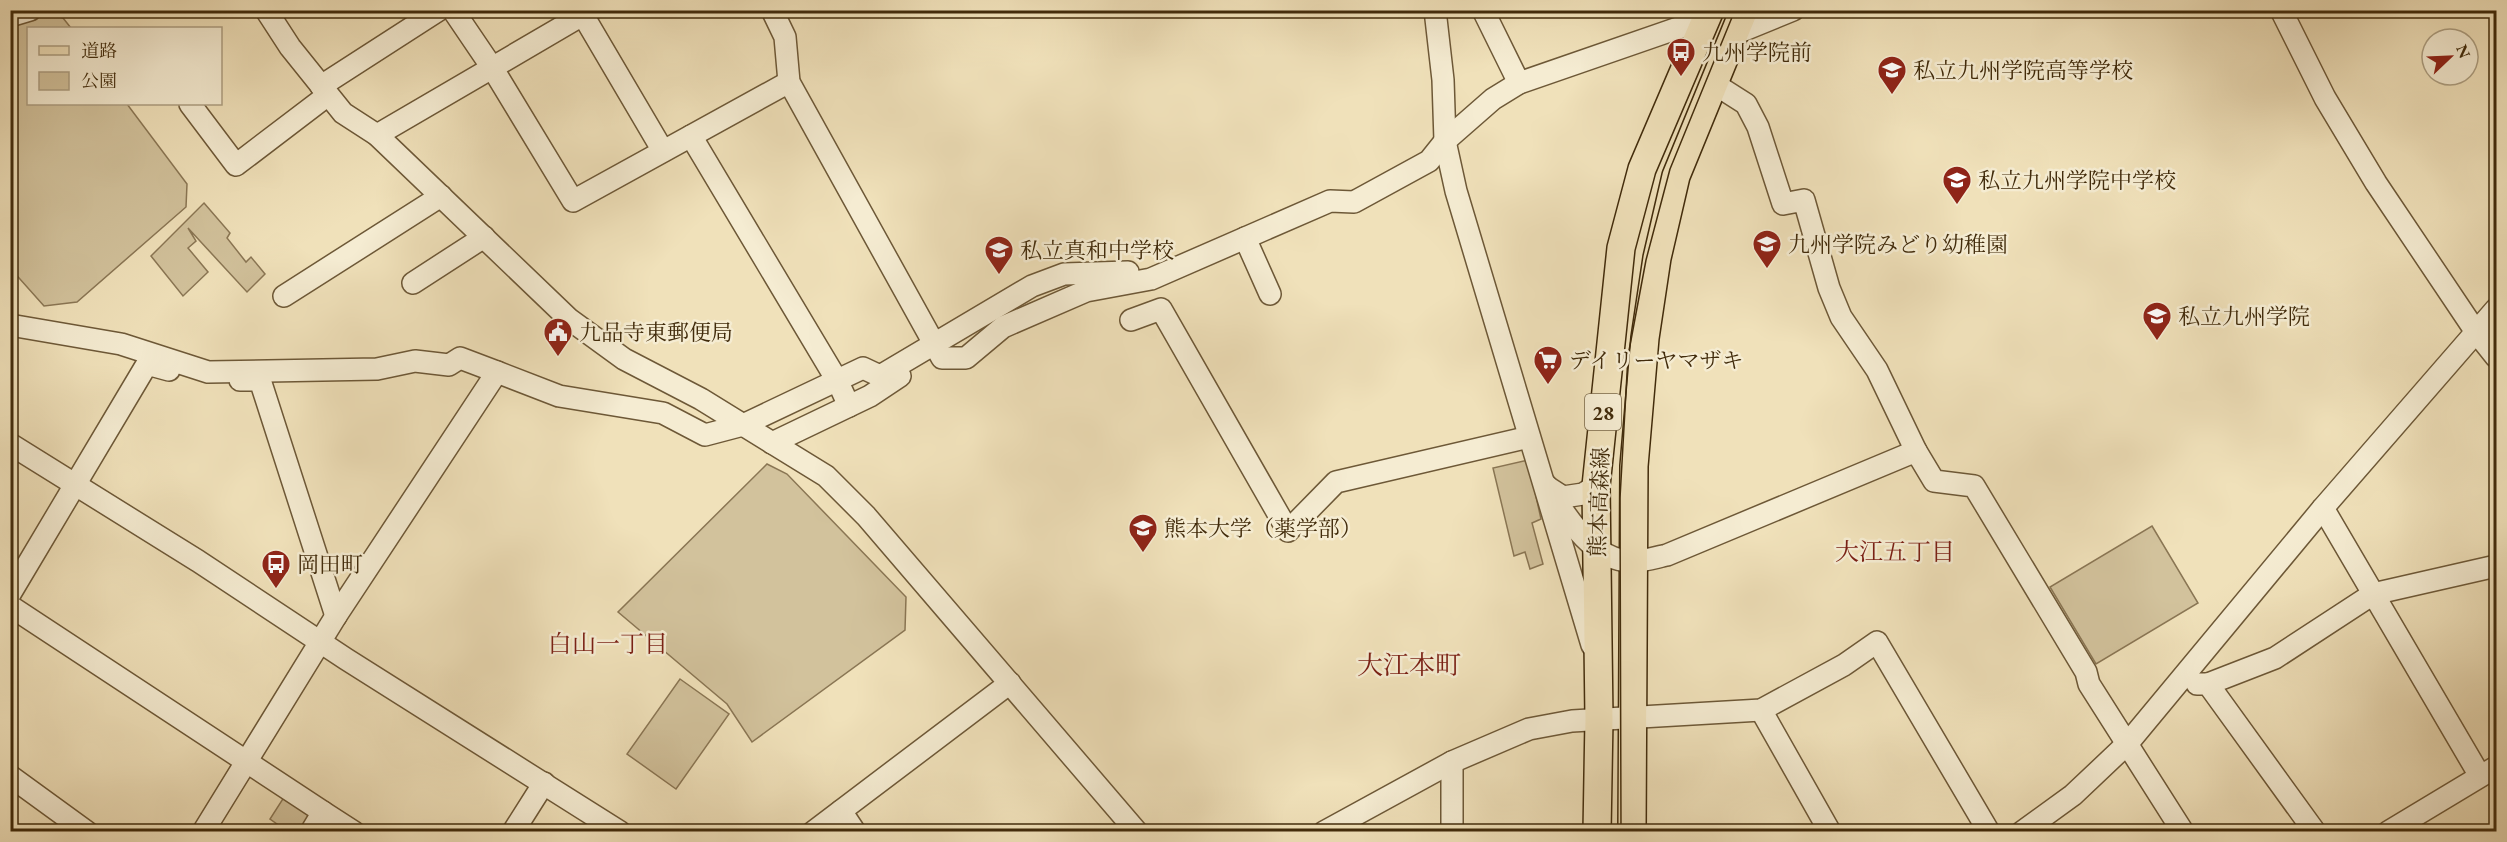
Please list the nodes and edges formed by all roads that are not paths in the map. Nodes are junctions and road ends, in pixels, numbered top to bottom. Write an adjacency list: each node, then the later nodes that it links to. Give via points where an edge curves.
1 (30, 10): 13 (street)
2 (439, 10): 19 (street)
3 (453, 10): 15 (street)
4 (772, 10): 16 (street, via 785,37)
5 (1435, 10): 23 (street)
6 (1483, 10): 18 (street)
7 (1744, 10): 14 (main road, 熊本高森線 / 28)
8 (1793, 10): 14 (street)
9 (2281, 10): 34 (street, via 2325,98 2376,183)
10 (584, 12): 15 (street); 24 (street)
11 (275, 14): 19 (street)
12 (1708, 14): 18 (street); 47 (main road, 熊本高森線 / 28, via 1642,169 1621,248)
13 (10, 16)
14 (1732, 35): 17 (main road, 熊本高森線 / 28)
15 (493, 69): 21 (street); 24 (street, via 573,201)
16 (789, 82): 22 (street); 35 (street)
17 (1713, 82): 44 (street, via 1746,104 1758,127 1783,204 1804,200 1841,317 1876,370); 50 (main road, 熊本高森線 / 28, via 1676,176 1657,258 1645,338 1635,456)
18 (1519, 83): 23 (street, via 1493,99)
19 (325, 90): 20 (street, via 236,165); 21 (street, via 343,113)
20 (191, 105)
21 (377, 135): 25 (street)
22 (692, 136): 24 (street); 38 (street)
23 (1445, 141): 27 (street, via 1430,160 1354,202 1330,201); 35 (street, via 1437,138 1423,153 1359,190 1338,189 1143,272 1064,274 1032,286); 41 (street)
24 (663, 151)
25 (441, 196): 26 (street); 30 (street)
26 (483, 237): 28 (street); 40 (street, via 569,319 624,358)
27 (1245, 238): 29 (street); 35 (street, via 1151,279 1086,291 1003,327 966,358)
28 (413, 283)
29 (1270, 294)
30 (284, 296)
31 (2496, 309): 34 (street)
32 (1131, 320): 41 (street, via 1161,309 1288,531 1336,482)
33 (10, 325): 37 (street, via 121,344 208,372 377,369 415,361 449,365 460,358)
34 (2476, 332): 36 (street); 48 (street)
35 (939, 351): 38 (street, via 880,376 863,368); 39 (street)
36 (2496, 357)
37 (497, 372): 40 (street, via 559,396 663,413 705,435); 55 (street)
38 (838, 382): 39 (street); 40 (street)
39 (849, 406): 42 (street)
40 (743, 425): 42 (street)
41 (1528, 437): 46 (street)
42 (772, 443): 58 (street, via 826,476 866,516)
43 (10, 444): 45 (street)
44 (1916, 451): 50 (street, via 1667,555); 64 (street, via 1934,481 1974,486 2086,672 2089,684)
45 (73, 484): 52 (street); 55 (street, via 147,364 204,381 260,380); 56 (street)
46 (1546, 485): 47 (street, via 1563,497 1583,494); 49 (street, via 1564,514); 57 (street)
47 (1596, 486): 49 (main road, 熊本高森線 / 28)
48 (2323, 508): 53 (street); 60 (street)
49 (1597, 549): 50 (street); 57 (main road, 熊本高森線 / 28)
50 (1633, 562): 62 (main road, 熊本高森線 / 28)
51 (2496, 566): 53 (street)
52 (10, 594)
53 (2373, 594): 59 (street, via 2275,658); 67 (street)
54 (10, 606): 65 (street)
55 (336, 616): 56 (street)
56 (321, 642): 65 (street); 69 (street)
57 (1598, 666): 63 (main road, 熊本高森線 / 28)
58 (1010, 683): 70 (street); 80 (street)
59 (2208, 684): 60 (street); 89 (street)
60 (2175, 686): 64 (street)
61 (1761, 710): 62 (street); 85 (street); 86 (street, via 1877,642)
62 (1632, 717): 63 (street); 84 (main road, 熊本高森線 / 28)
63 (1599, 719): 66 (street, via 1529,729); 83 (main road, 熊本高森線 / 28)
64 (2128, 743): 87 (street, via 2073,795); 88 (street)
65 (246, 761): 71 (street); 73 (street)
66 (1452, 762): 81 (street); 82 (street)
67 (2488, 772): 90 (street)
68 (10, 776): 72 (street)
69 (544, 783): 76 (street); 77 (street)
70 (841, 811): 78 (street); 79 (street)
71 (323, 812): 74 (street); 75 (street)
72 (87, 831)
73 (203, 831)
74 (311, 831)
75 (354, 831)
76 (513, 831)
77 (620, 831)
78 (813, 831)
79 (855, 831)
80 (1137, 831)
81 (1324, 831)
82 (1452, 831)
83 (1597, 831)
84 (1632, 831)
85 (1830, 831)
86 (1989, 831)
87 (2022, 831)
88 (2184, 831)
89 (2315, 831)
90 (2388, 831)

